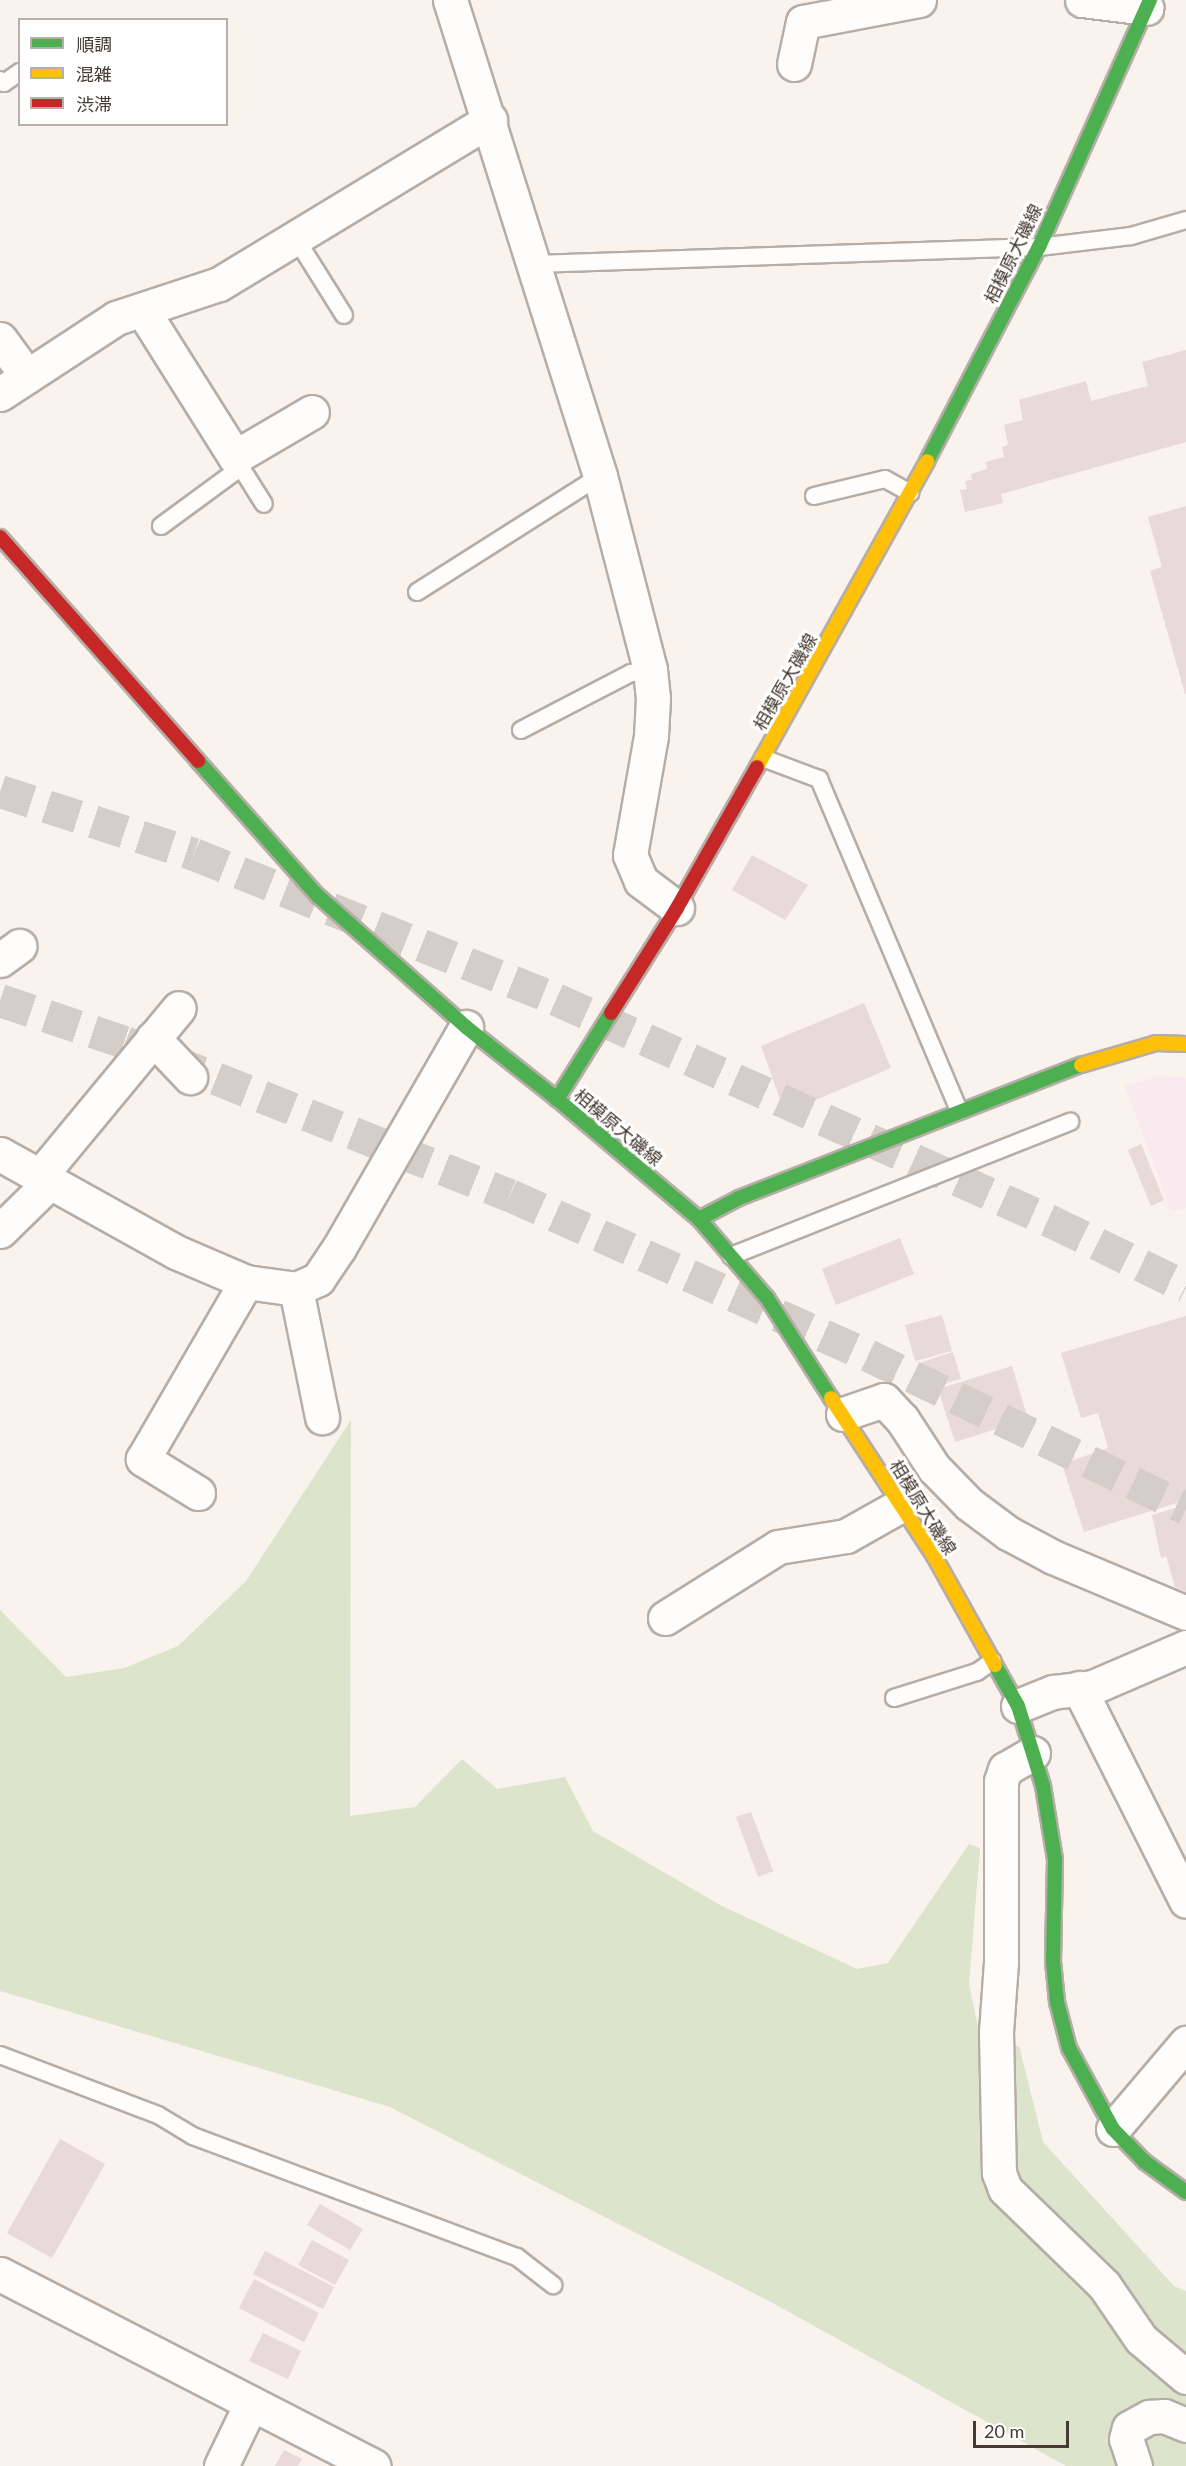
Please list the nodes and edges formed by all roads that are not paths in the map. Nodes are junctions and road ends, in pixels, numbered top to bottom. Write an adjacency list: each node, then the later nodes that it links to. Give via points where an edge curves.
1 (450, 0): 8 (street)
2 (919, 0): 5 (street, via 800,13)
3 (1082, 0): 4 (street)
4 (1148, 4): 11 (main road, 相模原大磯線)
5 (794, 64)
6 (18, 73): 7 (lane, via 4,82)
7 (0, 80)
8 (490, 120): 10 (street); 12 (street)
9 (1186, 220): 11 (lane, via 1131,236)
10 (295, 237): 13 (street, via 219,284); 14 (lane)
11 (1039, 247): 12 (lane); 21 (main road, 相模原大磯線)
12 (535, 264): 20 (street)
13 (147, 308): 16 (street, via 116,318); 19 (street, via 150,322)
14 (344, 315)
15 (0, 339): 16 (street)
16 (27, 376): 17 (street)
17 (0, 394)
18 (312, 412): 19 (street)
19 (237, 463): 23 (lane); 24 (lane)
20 (600, 476): 26 (lane); 27 (street)
21 (910, 493): 22 (lane, via 885,479); 29 (main road, 相模原大磯線)
22 (814, 496)
23 (264, 504)
24 (161, 526)
25 (0, 537): 32 (main road, via 318,896)
26 (417, 592)
27 (650, 670): 28 (lane, via 631,673); 30 (street, via 651,736 630,855 641,881)
28 (521, 730)
29 (763, 758): 30 (main road, 相模原大磯線); 37 (lane, via 819,779)
30 (677, 908): 36 (main road, 相模原大磯線)
31 (179, 1008): 33 (street)
32 (466, 1027): 36 (main road); 45 (street, via 339,1248 318,1279)
33 (153, 1038): 35 (street); 40 (street)
34 (1186, 1044): 37 (main road, via 1156,1043 1115,1052)
35 (190, 1077)
36 (557, 1099): 41 (main road, 相模原大磯線)
37 (959, 1111): 41 (main road, via 740,1198)
38 (1070, 1122): 43 (lane)
39 (0, 1154): 40 (street)
40 (44, 1180): 42 (street); 44 (street, via 176,1252)
41 (699, 1219): 43 (main road, 相模原大磯線)
42 (0, 1231)
43 (731, 1256): 46 (main road, 相模原大磯線, via 767,1298)
44 (246, 1282): 45 (street); 48 (street, via 130,1452)
45 (296, 1289): 47 (street)
46 (843, 1414): 49 (main road, 相模原大磯線); 50 (street, via 884,1400 902,1419 934,1468 969,1504 1008,1533 1053,1557)
47 (322, 1418)
48 (198, 1493)
49 (901, 1505): 51 (street, via 846,1536 778,1547); 53 (main road, 相模原大磯線)
50 (1186, 1613)
51 (665, 1618)
52 (1186, 1647): 54 (street, via 1093,1687)
53 (993, 1661): 55 (lane, via 977,1672); 56 (main road, 相模原大磯線)
54 (1079, 1688): 56 (street, via 1053,1692); 58 (street)
55 (894, 1698)
56 (1018, 1706): 57 (main road, 相模原大磯線)
57 (1033, 1753): 61 (main road, 相模原大磯線, via 1043,1786 1055,1859 1053,1962 1057,2002 1070,2048); 65 (street, via 1005,1769 1001,1781 1001,1962 996,2032 999,2173 1005,2189 1104,2285 1141,2339)
58 (1182, 1882)
59 (1186, 2043): 61 (street)
60 (0, 2055): 64 (lane, via 158,2115 193,2136 517,2257)
61 (1113, 2129): 62 (main road, 相模原大磯線, via 1144,2162)
62 (1186, 2192)
63 (0, 2274): 66 (street)
64 (553, 2285)
65 (1186, 2377)
66 (251, 2404): 68 (street); 69 (street)
67 (1186, 2425): 70 (street, via 1164,2416 1149,2417 1129,2428 1126,2439)
68 (220, 2466)
69 (373, 2466)
70 (1135, 2466)

